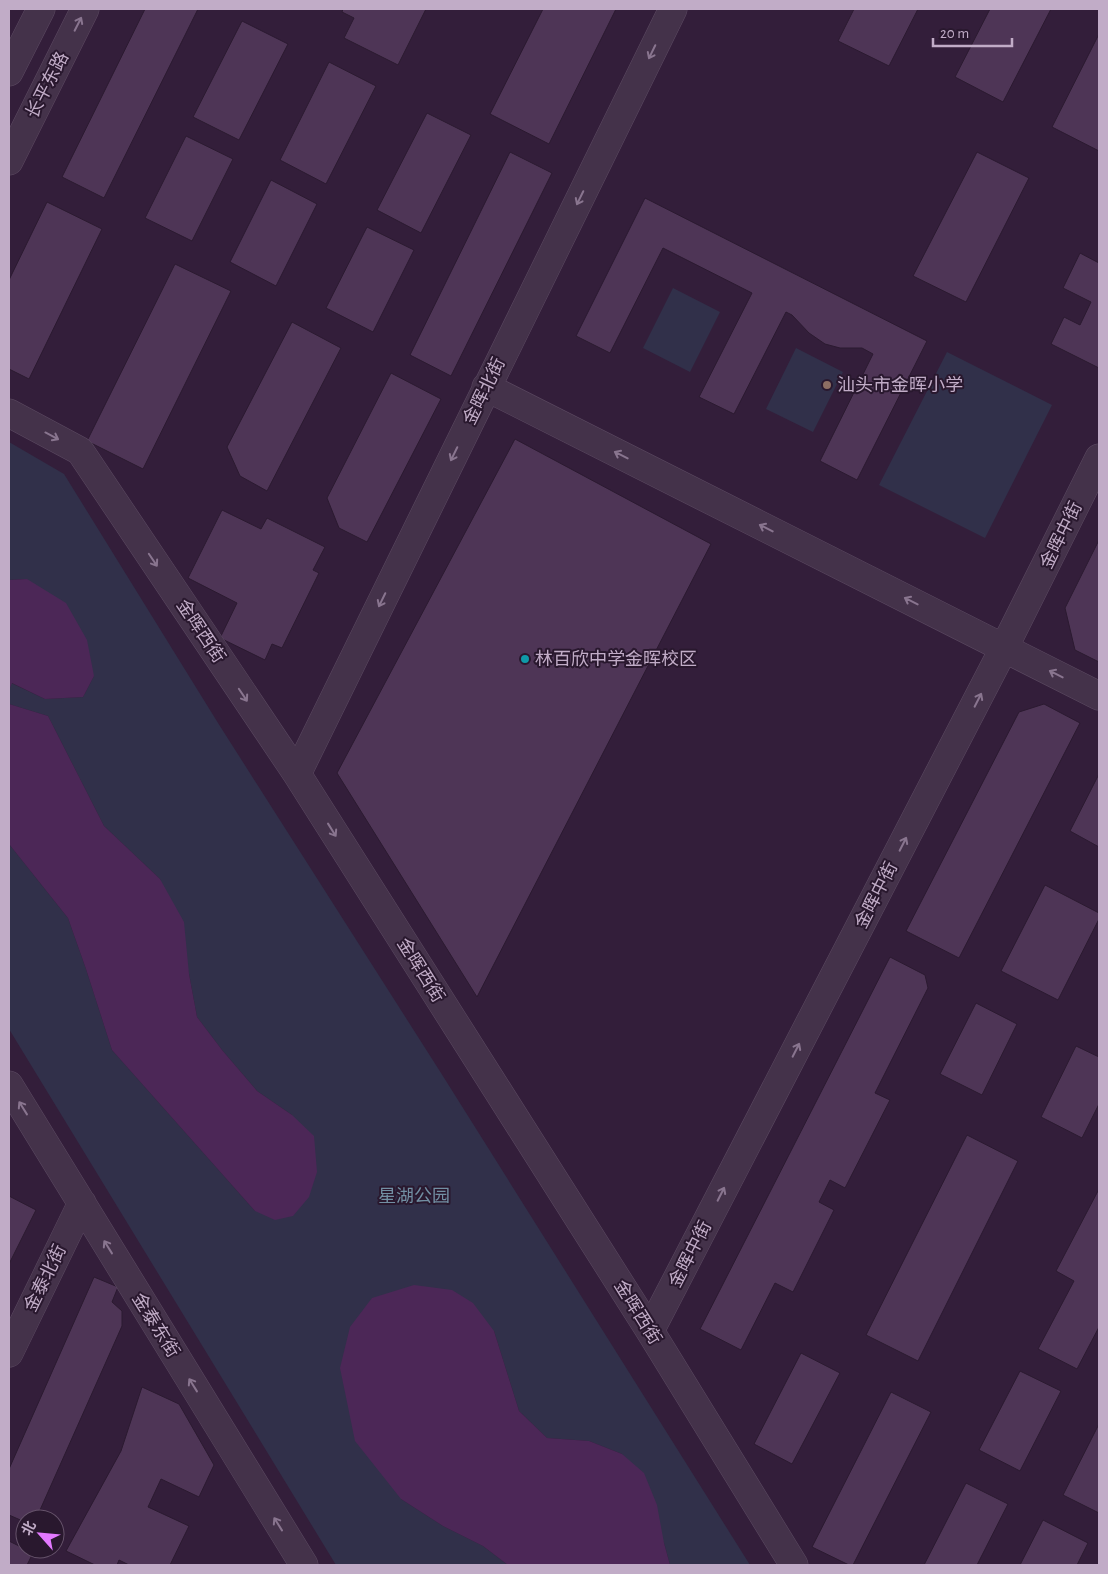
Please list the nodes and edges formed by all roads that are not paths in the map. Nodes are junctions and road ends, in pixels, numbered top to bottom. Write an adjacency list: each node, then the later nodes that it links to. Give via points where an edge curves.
1 (41, 9): 4 (street)
2 (85, 9): 5 (street, 长平东路, one-way to 2)
3 (674, 9): 6 (street, 金晖北街, one-way to 6)
4 (9, 72)
5 (9, 162)
6 (486, 387): 9 (street, one-way to 6); 11 (street, 金晖北街, one-way to 11)
7 (9, 413): 11 (street, 金晖西街, one-way to 11, via 80,451)
8 (1099, 458): 9 (street, 金晖中街)
9 (1004, 648): 10 (street, one-way to 9); 14 (street, 金晖中街, one-way to 9)
10 (1099, 696)
11 (297, 774): 14 (street, 金晖西街, one-way to 14)
12 (9, 1085): 13 (street, 金泰东街, one-way to 12)
13 (82, 1203): 15 (street, 金泰北街); 16 (street, 金泰东街, one-way to 13)
14 (650, 1331): 17 (street, 金晖西街)
15 (9, 1353)
16 (304, 1565)
17 (794, 1565)

